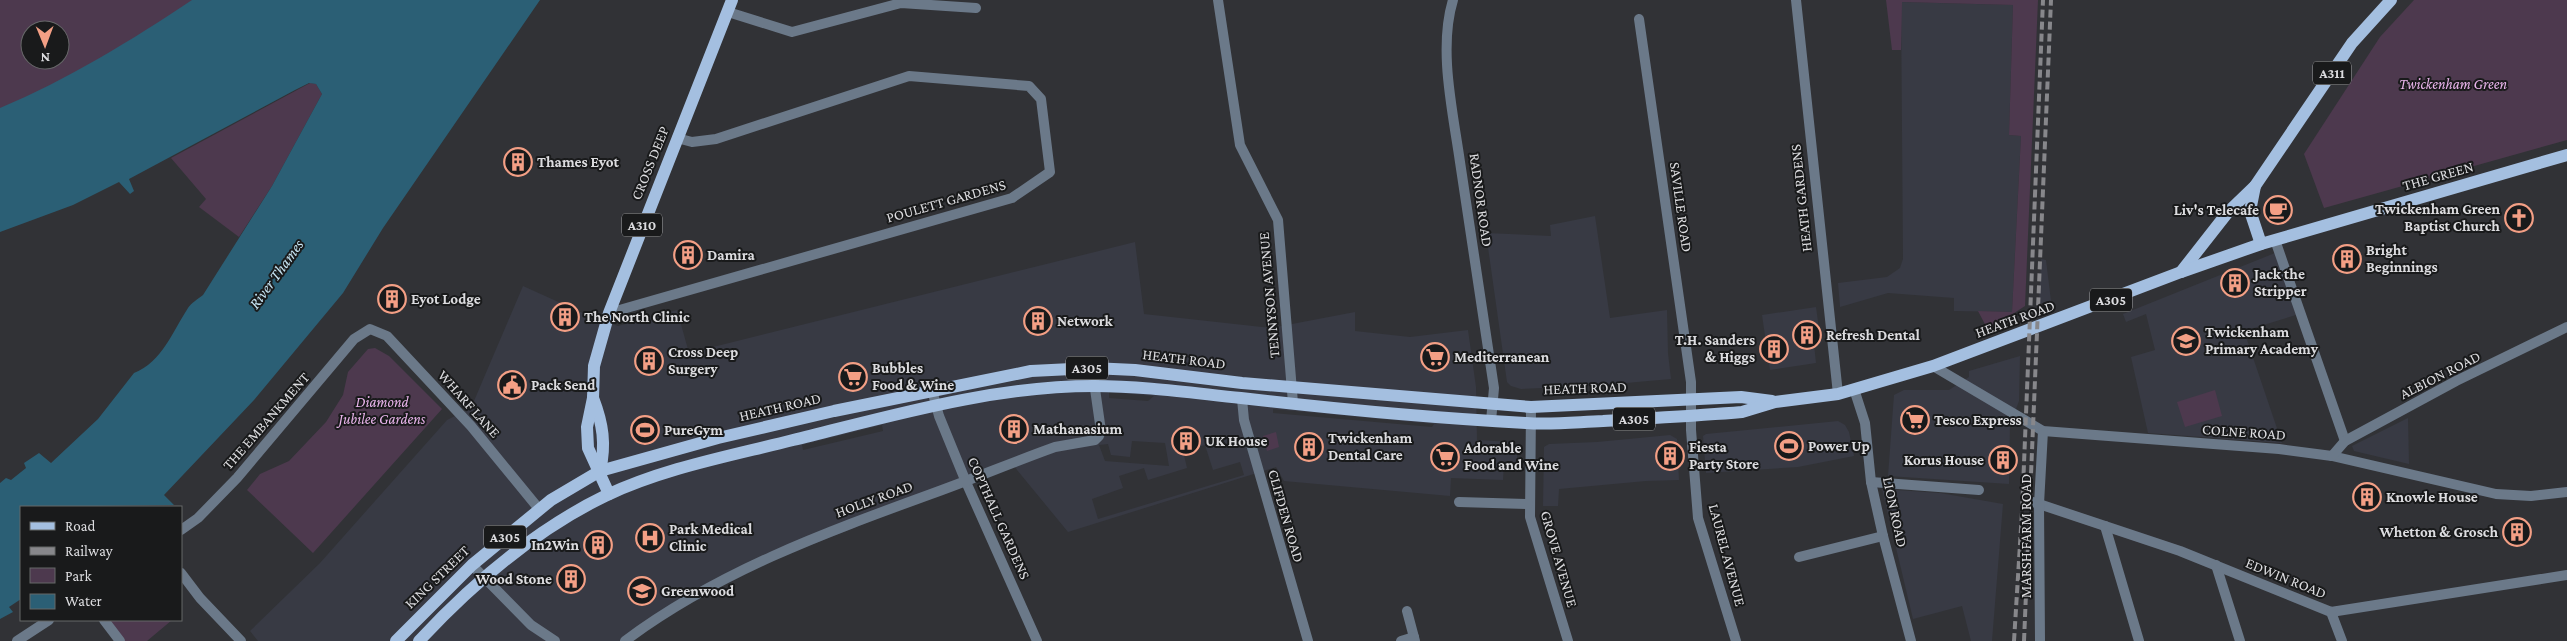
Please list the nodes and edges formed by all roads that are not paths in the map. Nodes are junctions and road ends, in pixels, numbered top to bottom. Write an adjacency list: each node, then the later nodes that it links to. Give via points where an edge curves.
1 (1218, 0): 20 (street, TENNYSON AVENUE, via 1240,145 1278,220)
2 (1453, 0): 28 (street, RADNOR ROAD, via 1446,45 1494,388)
3 (1796, 0): 23 (street, HEATH GARDENS)
4 (2391, 0): 10 (main road, A311, via 2352,42)
5 (730, 6): 6 (street, via 792,32 901,3); 8 (main road, CROSS DEEP / A310)
6 (976, 8)
7 (1639, 18): 25 (street, SAVILLE ROAD)
8 (677, 138): 14 (main road, CROSS DEEP / A310); 14 (street, POULETT GARDENS, via 692,142 716,138 909,76 1030,86 1041,99 1050,172 1012,198)
9 (2567, 155): 11 (main road, THE GREEN)
10 (2255, 186): 12 (main road, A311, via 2250,211); 13 (main road, A311, via 2228,212)
11 (2275, 240): 12 (main road, THE GREEN); 35 (street)
12 (2260, 244): 13 (main road, HEATH ROAD)
13 (2180, 272): 17 (main road, HEATH ROAD / A305)
14 (609, 313): 37 (main road, CROSS DEEP / A310, via 594,366 593,398 604,428)
15 (2567, 327): 35 (street, ALBION ROAD, via 2456,381)
16 (370, 329): 46 (street, WHARF LANE, via 387,336 471,426); 48 (street, THE EMBANKMENT, via 354,339 237,478 198,518)
17 (1933, 366): 21 (main road, HEATH ROAD / A305); 34 (street, COLNE ROAD)
18 (1092, 368): 19 (street, HOLLY ROAD); 20 (main road, HEATH ROAD / A305); 22 (main road, HEATH ROAD / A305, via 1031,371)
19 (1094, 386): 24 (main road, HEATH ROAD / A305); 29 (main road, HEATH ROAD / A305, via 994,395); 38 (street, HOLLY ROAD, via 1101,431 1095,440 1055,448)
20 (1292, 387): 27 (street, TENNYSON AVENUE); 28 (main road, HEATH ROAD / A305)
21 (1854, 389): 23 (main road, HEATH ROAD / A305); 39 (street, LION ROAD, via 1869,441)
22 (932, 390): 29 (street, COPTHALL GARDENS); 37 (main road, HEATH ROAD / A305, via 718,438)
23 (1838, 394): 26 (main road, HEATH ROAD / A305)
24 (1242, 398): 27 (main road, HEATH ROAD / A305); 69 (street, CLIFDEN ROAD, via 1246,429)
25 (1692, 400): 26 (main road, HEATH ROAD / A305, via 1742,397); 30 (main road, HEATH ROAD / A305); 31 (street, SAVILLE ROAD)
26 (1775, 402): 31 (main road, HEATH ROAD / A305, via 1742,412)
27 (1294, 403): 32 (main road, HEATH ROAD / A305)
28 (1493, 404): 30 (main road, HEATH ROAD / A305); 32 (street, RADNOR ROAD)
29 (936, 407): 38 (street, COPTHALL GARDENS); 42 (main road, HEATH ROAD / A305, via 714,460 655,476)
30 (1531, 407): 33 (street, GROVE AVENUE)
31 (1691, 417): 33 (main road, HEATH ROAD / A305); 72 (street, LAUREL AVENUE, via 1698,518)
32 (1491, 421): 33 (main road, HEATH ROAD / A305)
33 (1531, 424): 45 (street, GROVE AVENUE)
34 (2043, 432): 36 (street, COLNE ROAD, via 2279,449); 44 (street, MARSH FARM ROAD)
35 (2345, 441): 36 (street, ALBION ROAD)
36 (2332, 456): 41 (street, COLNE ROAD, via 2496,494 2531,496)
37 (600, 471): 42 (main road); 46 (main road, KING STREET / A305)
38 (966, 482): 67 (street, HOLLY ROAD, via 815,537 735,572 662,613); 68 (street, COPTHALL GARDENS)
39 (1871, 482): 40 (street); 49 (street, LION ROAD)
40 (1979, 490)
41 (2567, 492)
42 (609, 494): 55 (main road, A305, via 531,540)
43 (1459, 502): 45 (street)
44 (2036, 503): 47 (street, EDWIN ROAD); 74 (street, MARSH FARM ROAD)
45 (1528, 504): 71 (street, GROVE AVENUE)
46 (539, 509): 51 (main road, KING STREET / A305)
47 (2105, 526): 52 (street, EDWIN ROAD); 75 (street)
48 (182, 529)
49 (1883, 536): 50 (street); 73 (street, LION ROAD)
50 (1799, 557)
51 (472, 565): 55 (street); 64 (main road, KING STREET / A305)
52 (2216, 566): 57 (street, EDWIN ROAD); 76 (street)
53 (182, 574): 63 (street)
54 (2567, 574): 57 (street, EDWIN ROAD)
55 (485, 576): 65 (main road, A305); 66 (street, via 531,625)
56 (1407, 611): 60 (street)
57 (2331, 612): 77 (street)
58 (47, 621): 61 (street)
59 (105, 621): 62 (street)
60 (1415, 639): 70 (street)
61 (17, 641)
62 (120, 641)
63 (241, 641)
64 (396, 641)
65 (419, 641)
66 (555, 641)
67 (626, 641)
68 (1037, 641)
69 (1308, 641)
70 (1401, 641)
71 (1568, 641)
72 (1736, 641)
73 (1911, 641)
74 (2040, 641)
75 (2139, 641)
76 (2240, 641)
77 (2342, 641)

